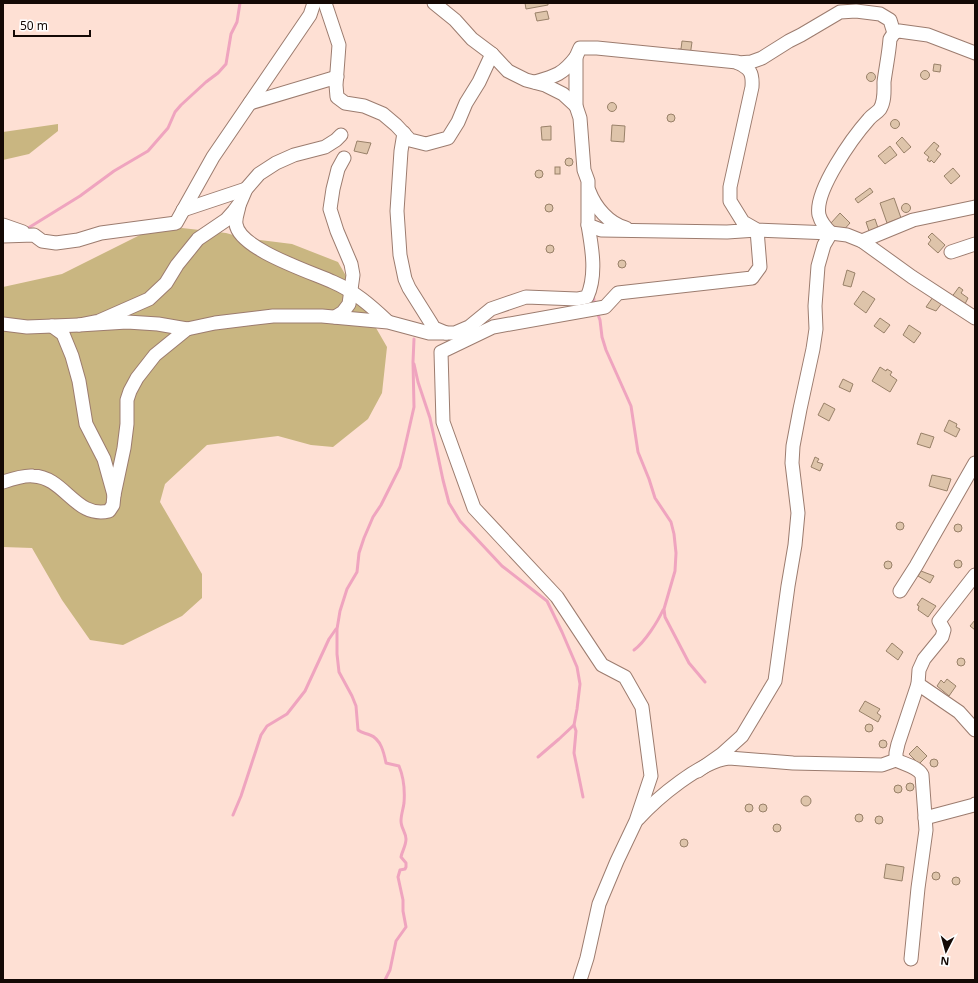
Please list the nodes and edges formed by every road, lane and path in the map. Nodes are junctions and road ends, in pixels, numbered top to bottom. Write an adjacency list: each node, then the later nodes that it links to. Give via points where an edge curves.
1 (314, 3): 11 (street, via 310,15)
2 (324, 3): 9 (street, via 339,45)
3 (434, 3): 6 (street)
4 (894, 33): 5 (street, via 898,31 928,35); 8 (street, via 890,20 880,14 840,12 762,58); 27 (street, via 890,39 881,108 869,118 852,140 834,168 820,198 819,215)
5 (975, 53)
6 (492, 54): 10 (street, via 508,71); 13 (street, via 448,138 426,144 410,140)
7 (576, 57): 8 (street, via 580,48 597,48); 10 (street, via 567,68 554,77); 12 (street)
8 (738, 63): 24 (street, via 748,68 752,87 730,187 730,201 743,222)
9 (337, 77): 11 (street); 13 (street, via 337,96 345,103 364,106 383,114)
10 (535, 82): 12 (street, via 563,94)
11 (250, 103): 20 (street)
12 (576, 106): 16 (street, via 580,118 584,170)
13 (404, 133): 40 (street, via 397,212 400,255 405,279 430,323 434,328)
14 (341, 135): 17 (street, via 325,147 294,155 276,163 259,174)
15 (344, 158): 32 (street, via 332,189 330,209 351,264)
16 (588, 181): 22 (street); 23 (street, via 589,193 605,217 616,225)
17 (246, 190): 18 (street); 20 (street)
18 (240, 203): 32 (street, via 236,224 240,233 252,246); 37 (street, via 226,220 198,239 166,283 149,299 99,321)
19 (975, 208): 29 (street, via 913,220)
20 (183, 210): 26 (street, via 176,223 101,233 78,240 56,243 42,241)
21 (3, 225): 26 (street)
22 (588, 225): 23 (street, via 601,230); 40 (street, via 593,280 587,297 526,297 491,309 469,327 455,333)
23 (633, 230): 24 (street)
24 (757, 230): 27 (street); 52 (street, via 760,267 752,278 618,293 605,307 493,328 441,352 443,422 474,508 557,597 602,665 625,677 642,707 651,776)
25 (3, 231): 26 (street)
26 (30, 233): 28 (street)
27 (831, 233): 29 (street, via 847,235); 49 (street, via 824,245 818,266 814,349 793,446 792,463 798,513 775,681 742,736)
28 (3, 236)
29 (862, 241): 34 (street)
30 (975, 244): 31 (street)
31 (951, 252)
32 (351, 292): 33 (street, via 349,304 343,312); 35 (street)
33 (334, 317): 35 (street); 39 (street, via 272,316)
34 (975, 318)
35 (387, 321): 40 (street, via 429,333)
36 (3, 324): 38 (street, via 27,327)
37 (79, 325): 38 (street); 39 (street, via 127,322)
38 (52, 326): 43 (street, via 63,334 72,356 80,381 86,424 104,460)
39 (187, 329): 43 (street, via 155,355 130,391 127,400 124,448)
40 (446, 333)
41 (975, 463): 45 (street)
42 (3, 482): 43 (street, via 40,477 55,484 82,507 94,512 109,511 113,505)
43 (114, 495)
44 (975, 575): 46 (street, via 939,621 944,630 942,637 919,670)
45 (900, 591)
46 (918, 684): 47 (street, via 958,712); 48 (street, via 898,744)
47 (975, 730)
48 (896, 760): 49 (street, via 882,765 793,763 729,758 721,759); 51 (street, via 920,772)
49 (698, 771): 52 (street, via 685,778)
50 (975, 804): 51 (street)
51 (925, 818): 53 (street)
52 (636, 821): 54 (street, via 599,904)
53 (911, 959)
54 (580, 980)

